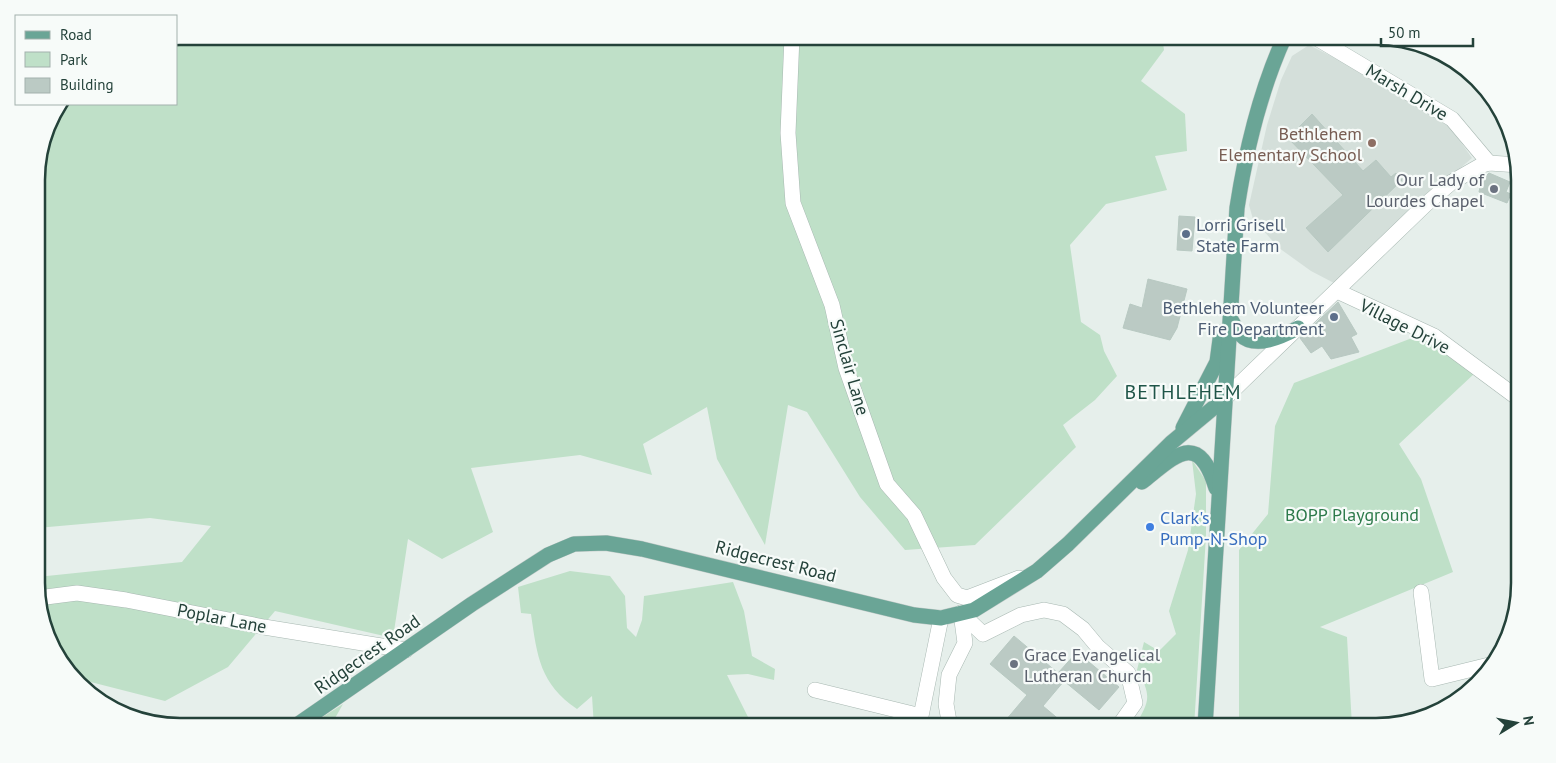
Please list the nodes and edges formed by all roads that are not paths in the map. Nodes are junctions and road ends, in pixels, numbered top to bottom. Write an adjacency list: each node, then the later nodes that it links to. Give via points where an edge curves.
1 (792, 45): 15 (street, Sinclair Lane, via 788,133 793,203 832,305 846,368 887,484 914,515 944,578 957,595 967,598)
2 (1281, 45): 6 (main road, via 1263,91 1243,170)
3 (1328, 45): 4 (street, Marsh Drive, via 1452,119)
4 (1489, 163): 5 (street); 7 (street, via 1452,182)
5 (1510, 164)
6 (1235, 247): 8 (main road); 12 (main road, via 1225,290 1217,362)
7 (1337, 291): 9 (street); 10 (street, Village Drive, via 1434,336)
8 (1231, 320): 9 (main road, via 1240,335 1249,339 1277,338); 11 (main road)
9 (1298, 328): 11 (street)
10 (1511, 394)
11 (1224, 399): 12 (main road, Ridgecrest Road); 13 (main road)
12 (1180, 435): 14 (main road, Ridgecrest Road)
13 (1219, 498): 14 (main road, via 1209,466 1196,454 1187,452 1178,454 1121,500); 26 (main road)
14 (1106, 506): 15 (main road, Ridgecrest Road)
15 (1037, 571): 18 (main road, Ridgecrest Road, via 974,610)
16 (1421, 592): 21 (street, via 1432,679)
17 (46, 597): 20 (street, Poplar Lane, via 77,593 126,600)
18 (962, 613): 19 (main road, Ridgecrest Road); 24 (street, via 965,643 949,675 946,704); 25 (street, via 983,634 1021,615 1044,610 1063,614 1128,673 1135,704)
19 (941, 618): 20 (main road, Ridgecrest Road, via 914,615 642,549 606,543 574,544 548,554); 22 (street, via 921,716)
20 (406, 650): 23 (main road, Ridgecrest Road)
21 (1482, 667)
22 (814, 690)
23 (307, 718)
24 (948, 718)
25 (1124, 718)
26 (1205, 718)

